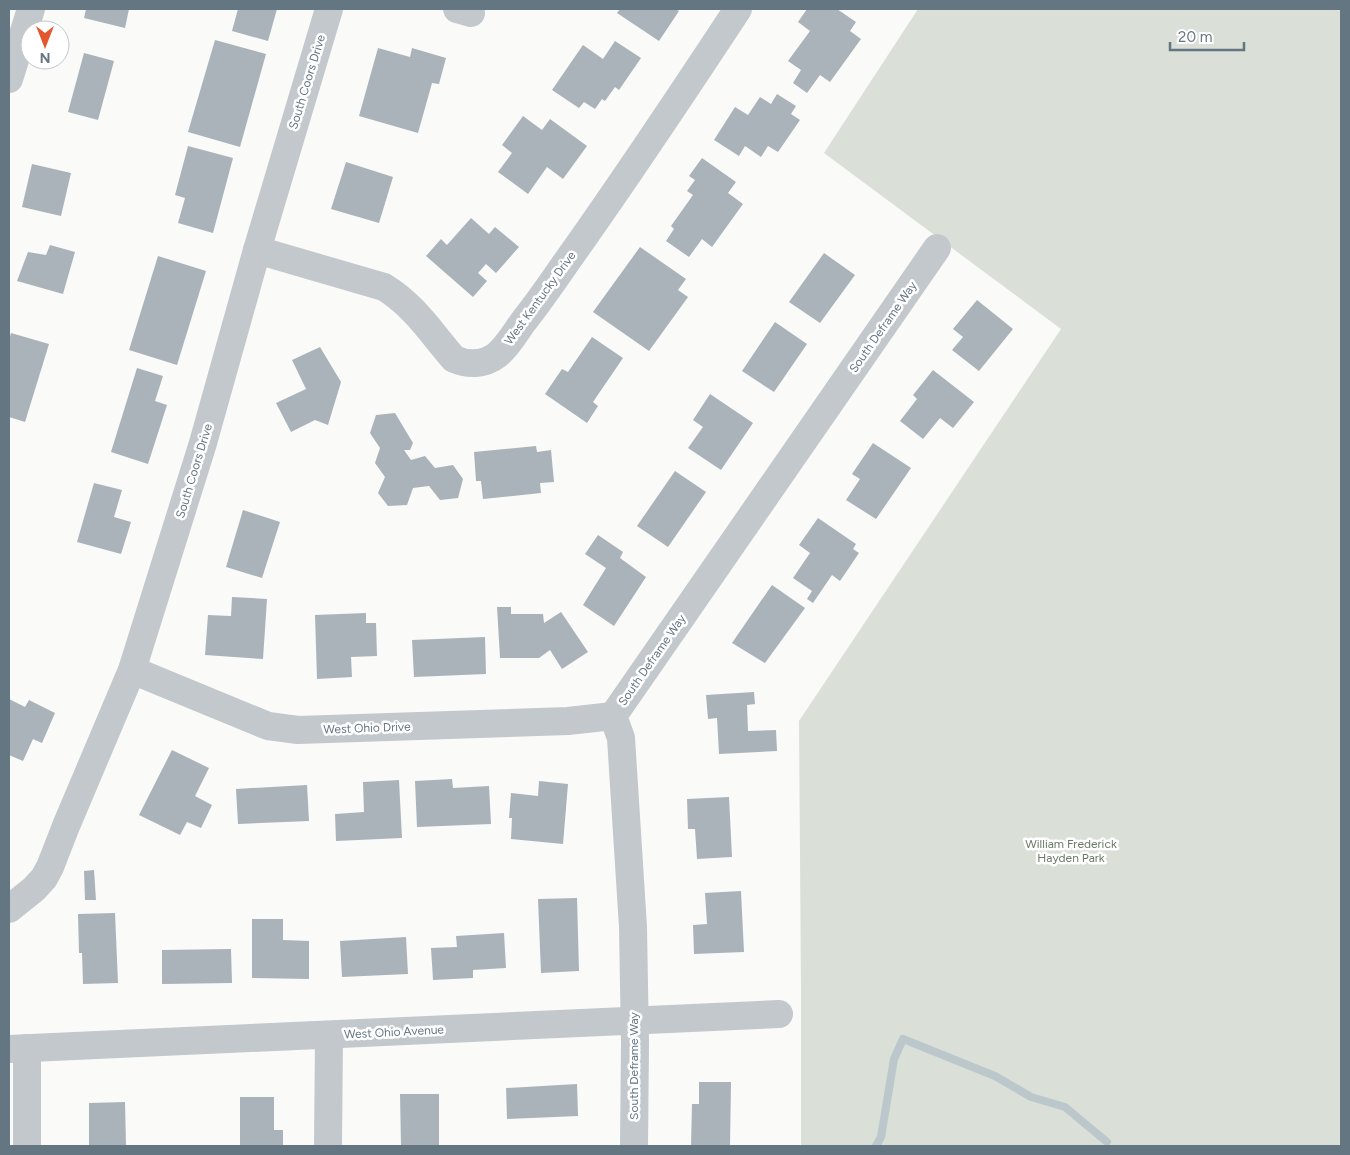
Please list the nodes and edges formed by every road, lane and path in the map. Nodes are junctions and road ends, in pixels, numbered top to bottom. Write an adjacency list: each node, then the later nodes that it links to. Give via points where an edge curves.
1 (31, 9): 4 (street)
2 (329, 9): 6 (street, South Coors Drive)
3 (738, 9): 6 (street, West Kentucky Drive, via 631,171 545,293 506,345 491,358 477,363 454,359 409,306 384,287)
4 (9, 79)
5 (937, 248): 8 (street, South Deframe Way)
6 (256, 250): 7 (street, South Coors Drive, via 203,443)
7 (132, 670): 8 (street, West Ohio Drive, via 281,729 568,721); 9 (street, South Coors Drive, via 50,867 34,889)
8 (613, 716): 11 (street, South Deframe Way, via 621,738 633,927)
9 (9, 909)
10 (779, 1014): 11 (street, West Ohio Avenue)
11 (634, 1021): 12 (street, West Ohio Avenue); 16 (street, South Deframe Way)
12 (329, 1035): 13 (street, West Ohio Avenue); 15 (street)
13 (18, 1049): 14 (street)
14 (27, 1146)
15 (328, 1146)
16 (634, 1146)

